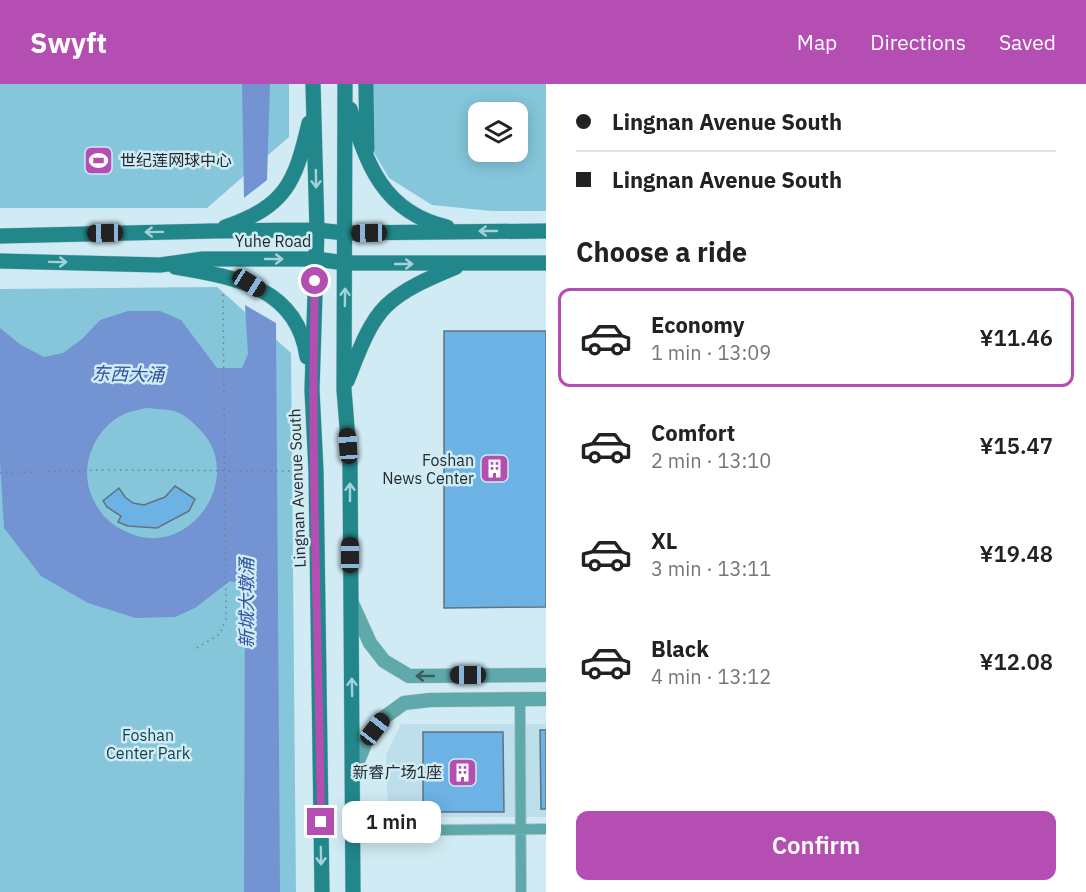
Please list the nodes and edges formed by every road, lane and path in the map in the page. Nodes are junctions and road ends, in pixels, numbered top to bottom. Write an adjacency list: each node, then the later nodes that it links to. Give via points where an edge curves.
1 (366, 84): 4 (main road)
2 (345, 90): 4 (main road); 9 (main road)
3 (314, 92): 5 (main road, Lingnan Avenue South, one-way to 5); 6 (main road, via 304,141 287,187 273,204)
4 (367, 158): 7 (main road, via 385,192 411,212 435,224)
5 (317, 230): 6 (main road, Yuhe Road); 9 (main road, Yuhe Road); 11 (main road, Lingnan Avenue South)
6 (213, 231): 10 (main road, Yuhe Road, one-way to 10)
7 (464, 231): 8 (main road, Yuhe Road, one-way to 7); 9 (main road, Yuhe Road)
8 (546, 231)
9 (345, 233): 13 (main road)
10 (0, 236)
11 (316, 259): 13 (main road, Yuhe Road); 16 (main road, Yuhe Road, one-way to 11, via 203,259); 18 (main road, Lingnan Avenue South)
12 (0, 261): 16 (main road, Yuhe Road, one-way to 16)
13 (345, 263): 15 (main road, Yuhe Road, one-way to 15); 19 (main road, one-way to 13)
14 (546, 263): 15 (main road, Yuhe Road)
15 (464, 264): 19 (main road, via 427,279 386,307 372,327)
16 (160, 265): 17 (main road)
17 (223, 275): 18 (main road, via 249,283 277,300 294,319 305,345); 20 (path)
18 (312, 390): 21 (main road, Lingnan Avenue South)
19 (344, 390): 23 (main road, one-way to 19, via 350,464)
20 (225, 470): 21 (path); 22 (path); 24 (path, via 226,618 220,634)
21 (316, 471): 32 (main road, Lingnan Avenue South, one-way to 32)
22 (0, 473)
23 (351, 600): 25 (street, one-way to 23, via 409,676 384,662 370,643); 28 (main road, one-way to 23)
24 (197, 648)
25 (546, 675)
26 (520, 699): 27 (street); 28 (street, via 404,703 382,719 367,739); 29 (street)
27 (546, 699)
28 (353, 773): 31 (main road)
29 (520, 829): 30 (street); 31 (street); 34 (street)
30 (546, 829)
31 (354, 831): 33 (main road)
32 (322, 892)
33 (353, 892)
34 (520, 892)

